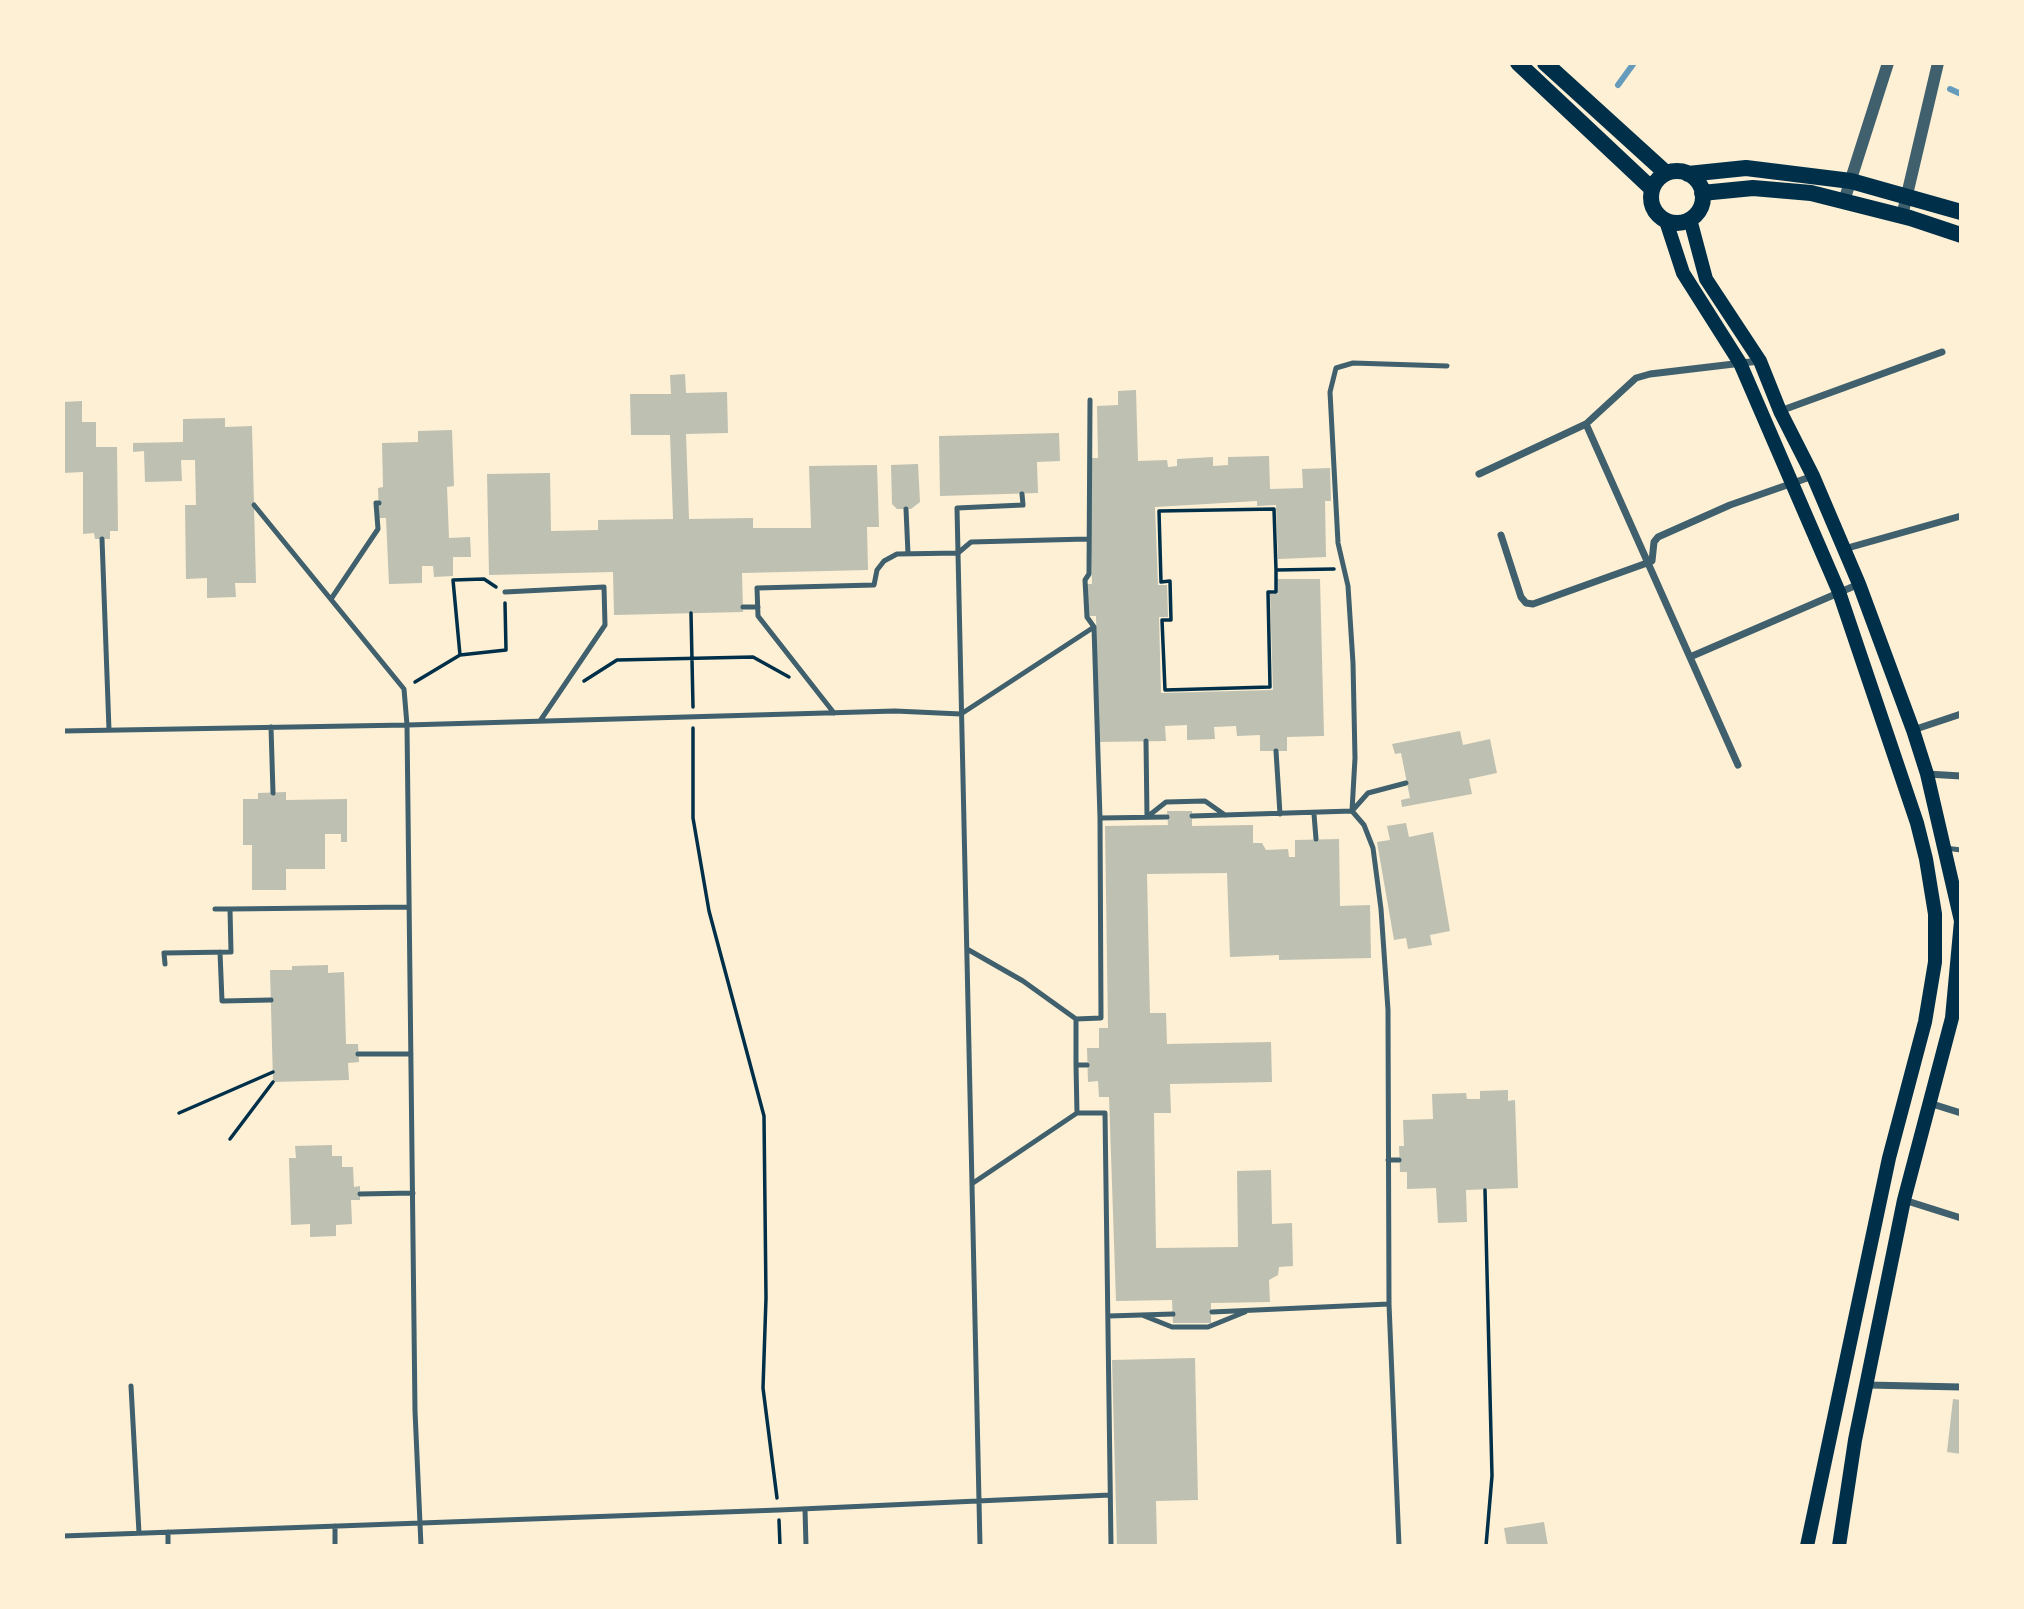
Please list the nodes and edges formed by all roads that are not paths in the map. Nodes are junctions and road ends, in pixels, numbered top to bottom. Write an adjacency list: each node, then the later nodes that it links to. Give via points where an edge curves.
1 (1518, 63): 8 (main road)
2 (1545, 63): 5 (main road)
3 (1888, 63): 7 (street)
4 (1938, 63): 10 (street)
5 (1666, 173): 6 (main road); 8 (main road)
6 (1688, 173): 7 (main road, via 1746,168); 9 (main road)
7 (1851, 181): 10 (main road); 11 (street)
8 (1652, 189): 15 (main road, via 1654,210)
9 (1702, 192): 11 (main road, via 1753,188); 14 (main road, via 1700,207)
10 (1906, 197): 12 (main road); 13 (street)
11 (1844, 201): 13 (main road)
12 (1961, 212)
13 (1902, 216): 16 (main road)
14 (1690, 219): 15 (main road); 18 (main road, via 1706,279)
15 (1666, 221): 19 (main road, via 1682,273)
16 (1961, 235)
17 (1942, 352): 22 (street)
18 (1760, 361): 19 (street); 22 (main road)
19 (1740, 363): 23 (street, via 1636,378); 26 (main road)
20 (1447, 366): 65 (lane, via 1353,363 1336,368 1330,391 1338,543 1348,586 1353,663)
21 (1090, 400): 34 (lane)
22 (1780, 411): 25 (main road)
23 (1586, 425): 24 (street); 38 (street)
24 (1479, 474)
25 (1814, 476): 26 (street); 35 (main road)
26 (1792, 483): 38 (street, via 1658,537 1652,561); 41 (main road)
27 (1022, 494): 36 (lane, via 1023,505 957,508)
28 (379, 503): 42 (lane, via 378,529)
29 (254, 505): 42 (lane)
30 (906, 509): 37 (lane)
31 (1961, 516): 35 (street)
32 (1501, 535): 38 (street, via 1526,603)
33 (102, 539): 55 (lane)
34 (1087, 540): 36 (lane, via 971,542); 47 (lane, via 1087,617)
35 (1843, 549): 39 (main road)
36 (958, 553): 37 (lane); 50 (lane)
37 (908, 554): 44 (lane, via 884,561 873,584 757,588)
38 (1647, 563): 48 (street)
39 (1859, 584): 41 (street); 56 (main road)
40 (505, 592): 45 (lane, via 604,587)
41 (1839, 592): 48 (street); 123 (main road, via 1920,835 1934,914 1935,962 1926,1022 1889,1158)
42 (331, 599): 53 (lane, via 404,689)
43 (743, 607): 44 (lane)
44 (758, 607): 49 (lane, via 758,616)
45 (604, 610): 46 (lane); 52 (lane, via 605,625)
46 (614, 610)
47 (1094, 627): 50 (lane); 72 (lane)
48 (1690, 657): 60 (street)
49 (834, 713): 50 (lane); 52 (lane)
50 (961, 714): 79 (lane)
51 (1961, 714): 56 (street)
52 (540, 721): 53 (lane)
53 (407, 725): 54 (lane); 76 (lane)
54 (271, 727): 55 (lane); 64 (lane)
55 (109, 730): 57 (lane)
56 (1913, 730): 61 (main road)
57 (63, 731)
58 (1146, 741): 70 (lane)
59 (1276, 751): 66 (lane)
60 (1738, 765)
61 (1927, 774): 62 (street); 74 (main road)
62 (1961, 776)
63 (1406, 783): 65 (lane, via 1368,793)
64 (273, 793)
65 (1352, 811): 67 (lane); 92 (lane, via 1364,825 1373,848 1382,892)
66 (1280, 814): 67 (lane); 68 (lane)
67 (1314, 814): 73 (lane)
68 (1226, 815): 69 (lane); 70 (lane, via 1205,801 1166,802)
69 (1192, 816)
70 (1147, 817): 71 (lane); 72 (lane)
71 (1167, 817)
72 (1100, 818): 84 (lane, via 1101,1018)
73 (1316, 839)
74 (1945, 848): 75 (lane); 83 (main road, via 1961,921)
75 (1961, 850)
76 (409, 907): 78 (lane); 86 (lane)
77 (215, 909): 78 (lane)
78 (230, 909): 80 (lane, via 231,952)
79 (967, 948): 84 (lane); 94 (lane)
80 (220, 952): 81 (lane, via 164,953); 82 (lane, via 219,1001)
81 (165, 964)
82 (271, 1000)
83 (1957, 1018): 89 (main road)
84 (1076, 1019): 87 (lane)
85 (358, 1054): 86 (lane)
86 (411, 1054): 96 (lane)
87 (1076, 1065): 88 (lane); 90 (lane)
88 (1087, 1065)
89 (1929, 1103): 91 (street); 97 (main road)
90 (1077, 1113): 94 (lane); 104 (lane, via 1105,1113)
91 (1961, 1113)
92 (1388, 1160): 93 (lane); 99 (lane)
93 (1399, 1160)
94 (973, 1183): 109 (lane)
95 (360, 1194): 96 (lane)
96 (413, 1194): 111 (lane)
97 (1904, 1200): 98 (street); 105 (main road)
98 (1961, 1218)
99 (1389, 1304): 100 (lane); 122 (lane)
100 (1249, 1310): 101 (lane); 103 (lane, via 1208,1327 1172,1327)
101 (1212, 1312)
102 (1173, 1314): 103 (lane)
103 (1142, 1315): 104 (lane)
104 (1108, 1316): 108 (lane)
105 (1867, 1385): 107 (street); 124 (main road)
106 (131, 1386): 114 (lane)
107 (1961, 1387)
108 (1110, 1495): 109 (lane); 121 (lane)
109 (980, 1501): 110 (lane); 120 (lane)
110 (805, 1509): 111 (lane); 119 (lane)
111 (420, 1523): 112 (lane); 118 (lane)
112 (335, 1526): 113 (lane); 117 (lane)
113 (168, 1532): 114 (lane); 116 (lane)
114 (139, 1533): 115 (lane)
115 (63, 1536)
116 (168, 1546)
117 (335, 1546)
118 (421, 1546)
119 (806, 1546)
120 (980, 1546)
121 (1111, 1546)
122 (1399, 1546)
123 (1807, 1546)
124 (1839, 1546)

